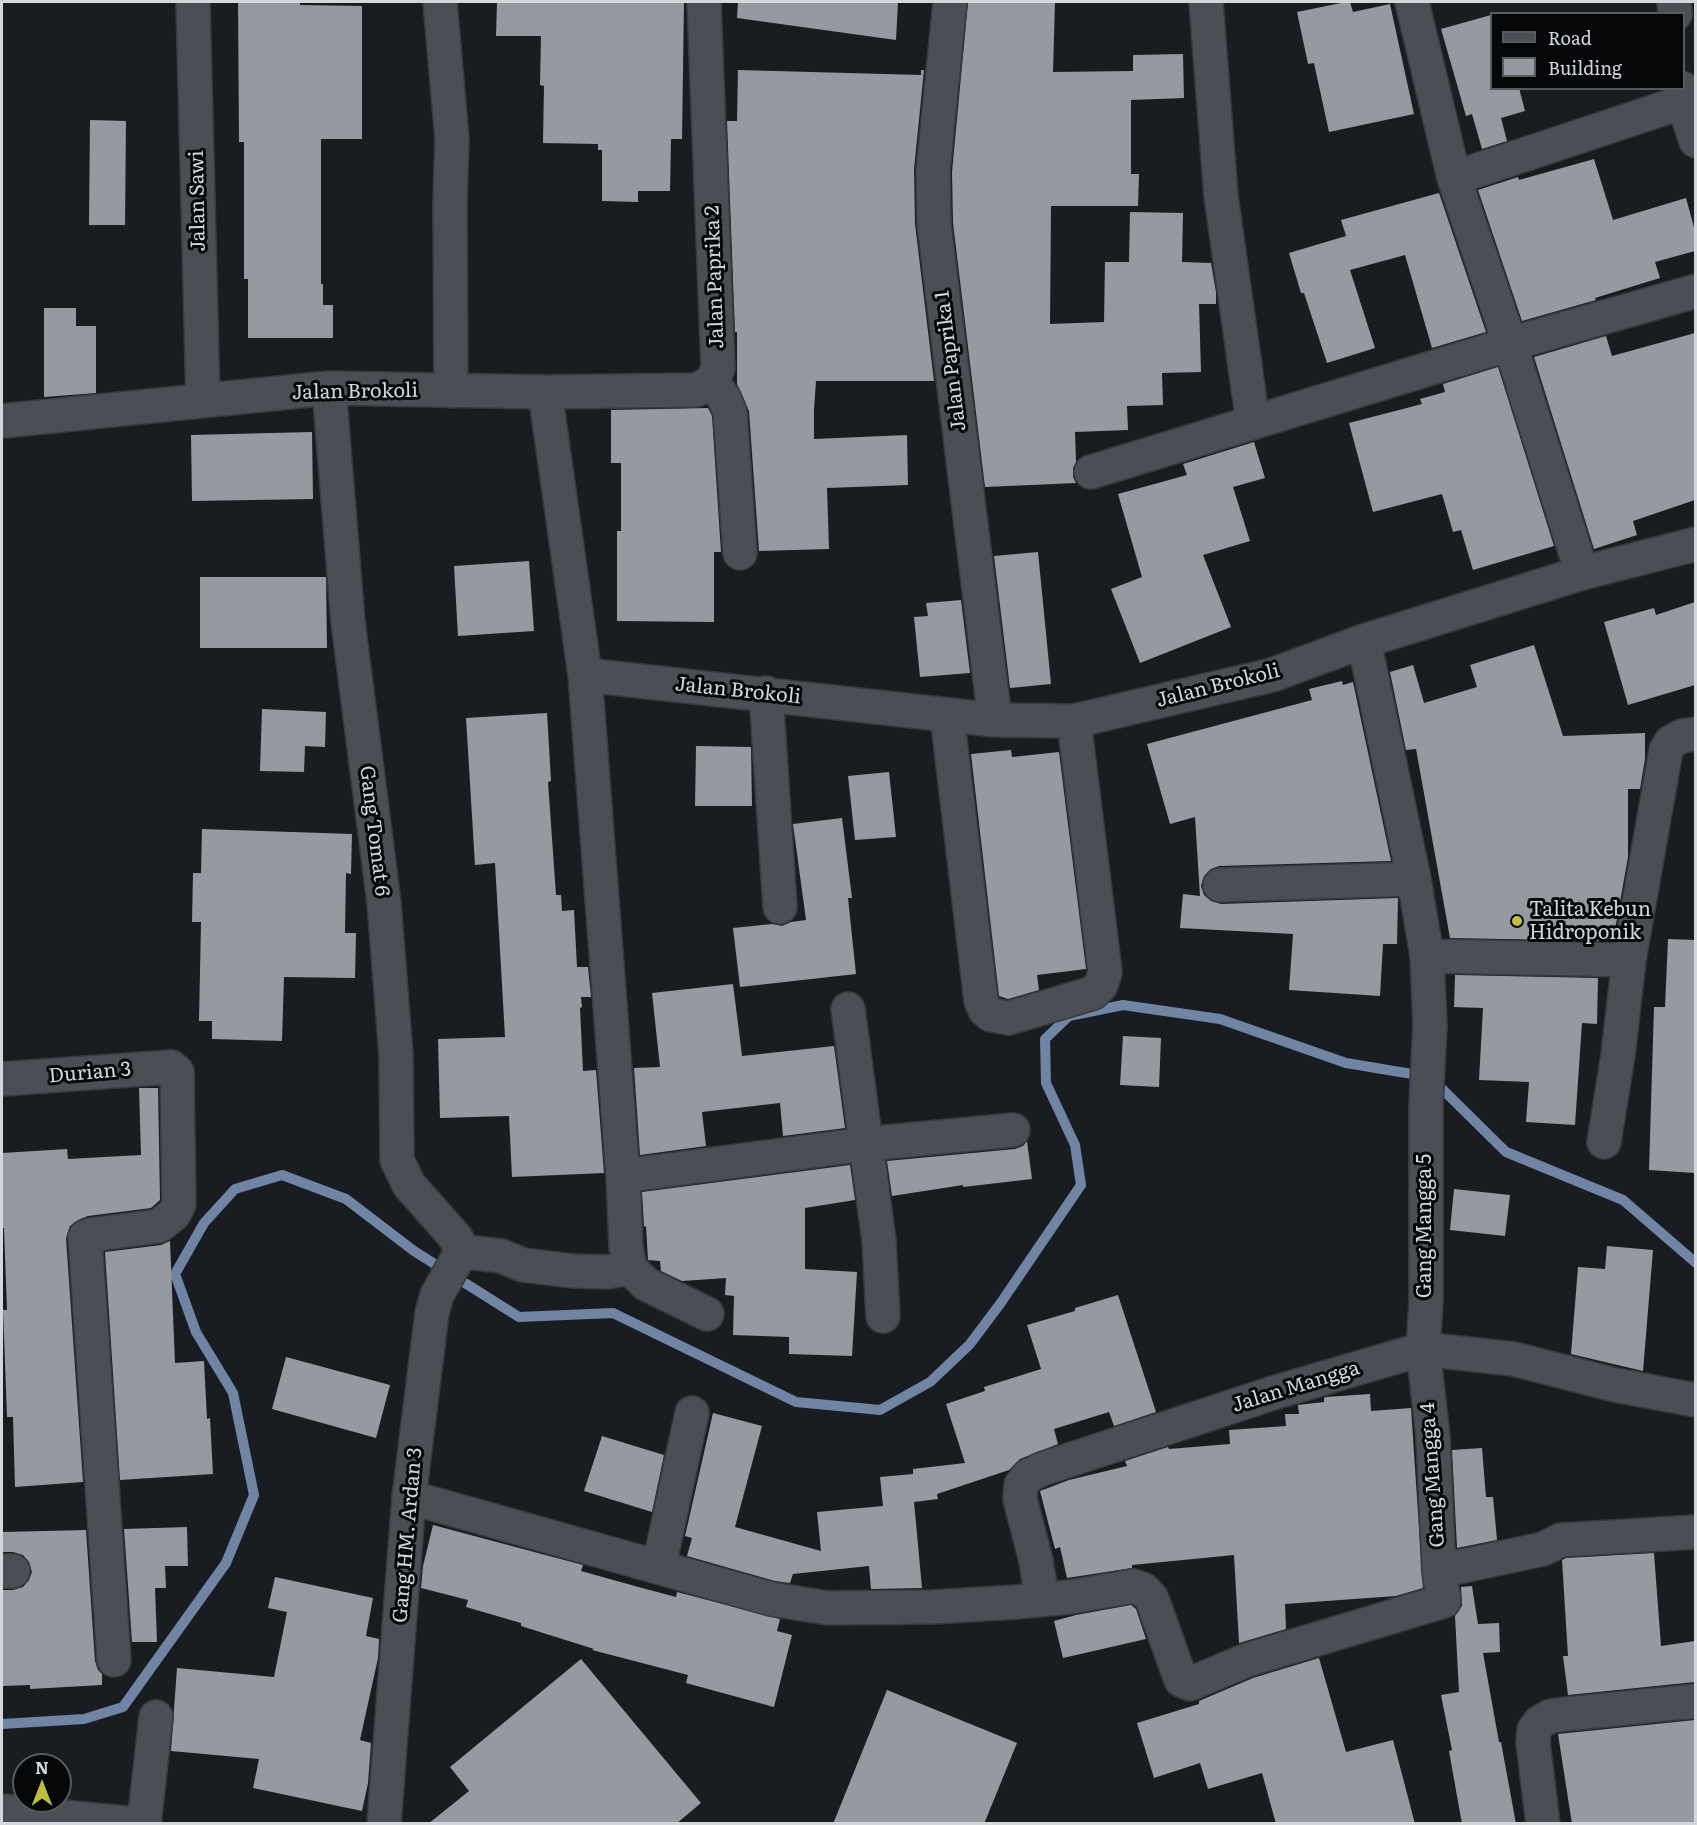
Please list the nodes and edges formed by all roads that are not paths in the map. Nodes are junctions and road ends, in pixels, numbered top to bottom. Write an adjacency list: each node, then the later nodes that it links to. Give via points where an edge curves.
1 (193, 2): 16 (street, Jalan Sawi)
2 (440, 2): 14 (street, via 452,140)
3 (705, 2): 12 (street, Jalan Paprika 2, via 718,368)
4 (950, 2): 27 (street, Jalan Paprika 1, via 933,171 934,224)
5 (1206, 2): 18 (street, via 1221,196)
6 (1412, 2): 9 (street)
7 (1682, 95): 8 (street); 9 (street)
8 (1695, 141)
9 (1454, 178): 11 (street)
10 (1695, 291): 11 (street)
11 (1510, 344): 18 (street); 22 (street)
12 (712, 382): 15 (street, via 696,390); 21 (street, via 730,412)
13 (329, 388): 14 (street, Jalan Brokoli); 16 (street, Jalan Brokoli); 41 (street, Gang Tomat 6, via 348,622 385,915 396,1055 397,1160 408,1185 457,1239)
14 (451, 391): 15 (street, Jalan Brokoli)
15 (545, 392): 24 (street)
16 (203, 401): 17 (street, Jalan Brokoli)
17 (2, 421)
18 (1253, 423): 19 (street)
19 (1090, 472)
20 (1695, 544): 22 (street, Jalan Brokoli)
21 (740, 553)
22 (1582, 573): 23 (street, Jalan Brokoli)
23 (1364, 641): 28 (street, Jalan Brokoli, via 1272,675); 30 (street, Gang Mangga 5)
24 (585, 675): 25 (street, Jalan Brokoli); 40 (street)
25 (766, 693): 26 (street, Jalan Brokoli); 32 (street)
26 (947, 715): 27 (street, Jalan Brokoli); 28 (street, via 981,1001 985,1010 999,1018 1093,993 1105,972)
27 (995, 720): 28 (street, Jalan Brokoli)
28 (1074, 721)
29 (1695, 734): 34 (street, via 1671,742 1666,750)
30 (1414, 879): 31 (street); 33 (street, Gang Mangga 5)
31 (1220, 885)
32 (780, 907)
33 (1427, 956): 34 (street); 45 (street, Gang Mangga 5, via 1430,1025)
34 (1629, 960): 38 (street)
35 (848, 1009): 39 (street)
36 (2, 1079): 53 (street, Durian 3, via 171,1067 177,1072 179,1204 174,1214 159,1226 85,1237)
37 (1013, 1130): 39 (street)
38 (1604, 1142)
39 (866, 1144): 40 (street); 44 (street, via 879,1241)
40 (623, 1176): 42 (street)
41 (453, 1266): 42 (street, via 475,1253 523,1265 573,1271); 48 (street, Gang HM. Ardan 3, via 432,1313)
42 (630, 1268): 43 (street, via 646,1284)
43 (707, 1314)
44 (883, 1316)
45 (1423, 1349): 46 (street, Jalan Mangga, via 1514,1359); 51 (street, Gang Mangga 4, via 1433,1437); 52 (street, Jalan Mangga, via 1273,1392 1028,1476 1021,1485 1020,1499)
46 (1695, 1406)
47 (692, 1413): 50 (street)
48 (409, 1497): 50 (street); 59 (street, Gang HM. Ardan 3)
49 (1695, 1532): 51 (street, via 1561,1540)
50 (659, 1566): 52 (street, via 771,1599 828,1608 933,1607)
51 (1441, 1586): 52 (street, via 1190,1684 1181,1680 1152,1599 1144,1590 1133,1586)
52 (1042, 1598)
53 (114, 1660)
54 (1695, 1701): 60 (street, via 1566,1713 1540,1722 1534,1730 1533,1742)
55 (156, 1718): 58 (street)
56 (2, 1811): 57 (street)
57 (135, 1824)
58 (144, 1824)
59 (384, 1824)
60 (1543, 1824)

